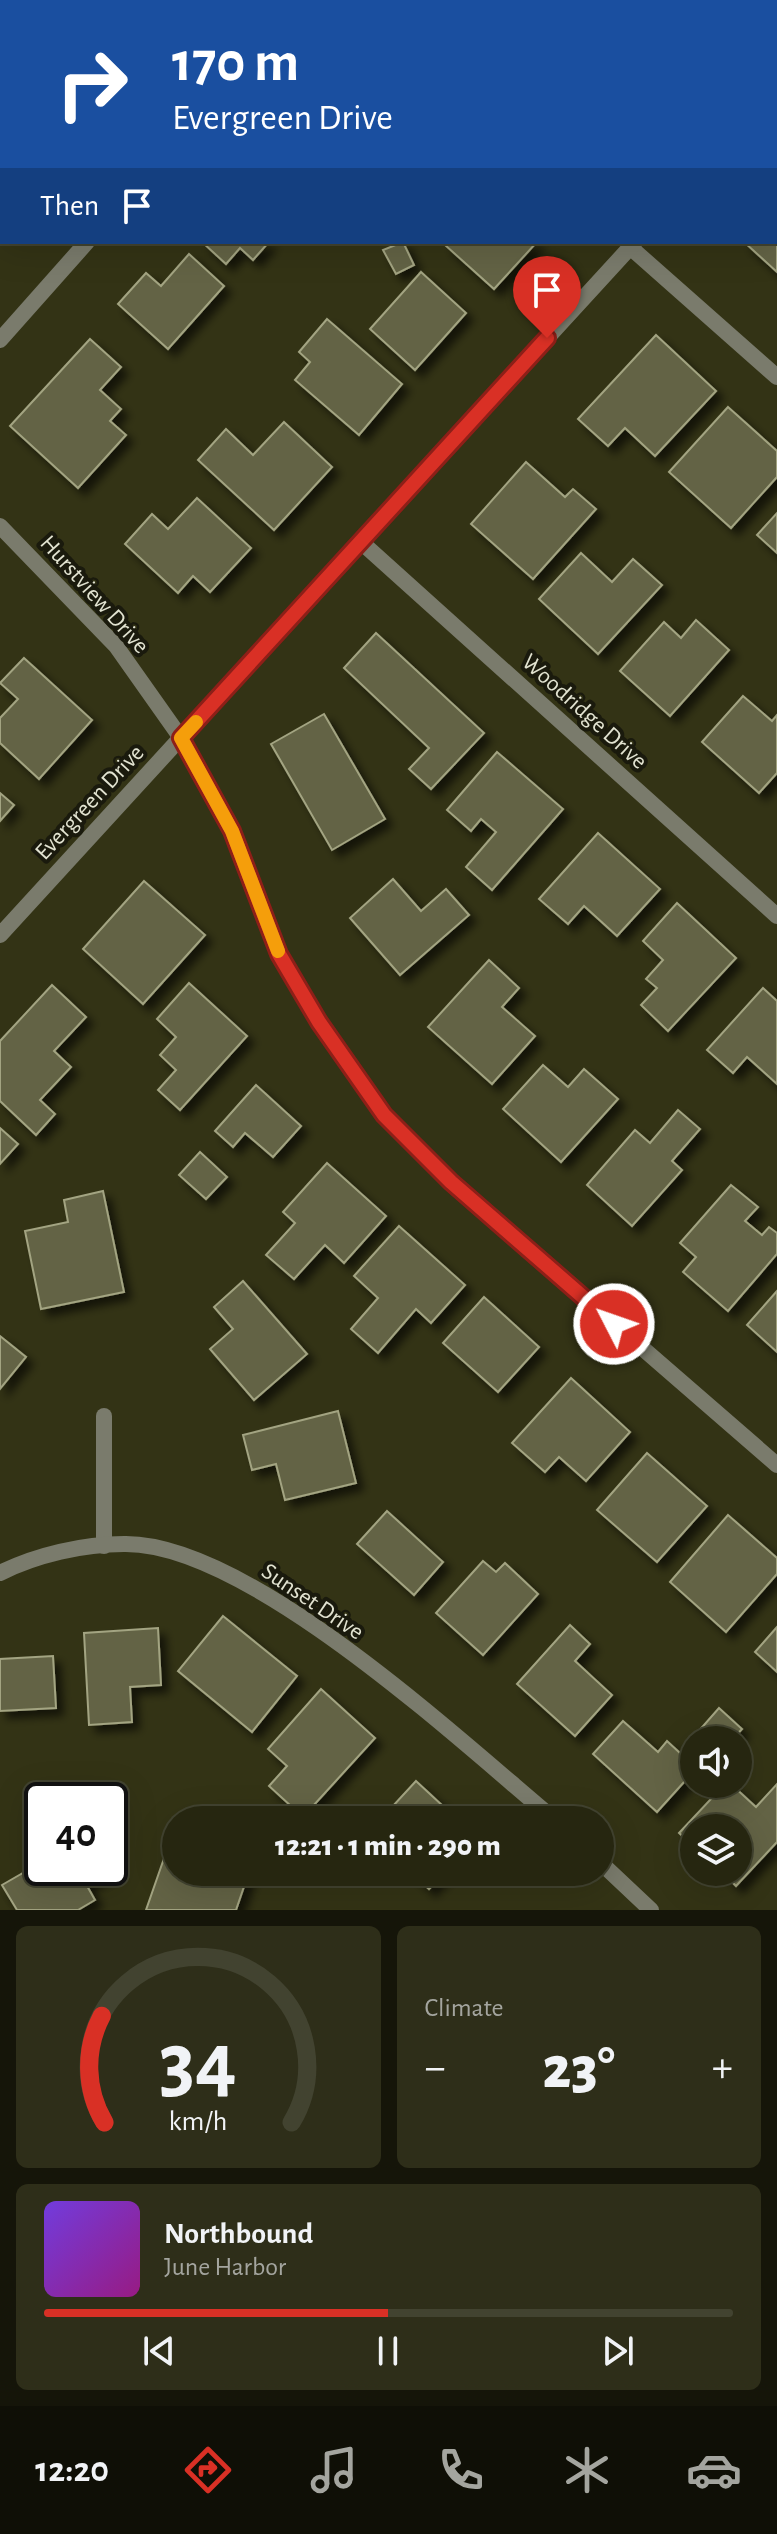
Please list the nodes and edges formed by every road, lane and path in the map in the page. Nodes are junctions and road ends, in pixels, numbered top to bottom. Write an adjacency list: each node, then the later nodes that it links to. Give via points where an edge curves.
1 (85, 244): 3 (street)
2 (633, 245): 4 (street); 6 (street, Evergreen Drive)
3 (0, 340)
4 (777, 377)
5 (0, 526): 7 (street, Hurstview Drive, via 116,646)
6 (360, 541): 7 (street, Evergreen Drive); 8 (street, Woodridge Drive)
7 (181, 738): 9 (street, Evergreen Drive); 11 (street, Hurstview Drive, via 232,831 279,954 384,1115 451,1182)
8 (777, 916)
9 (0, 935)
10 (104, 1416): 12 (street)
11 (777, 1465)
12 (104, 1546): 13 (street, Sunset Drive, via 28,1559); 14 (street, Sunset Drive, via 126,1543 164,1551 272,1597 399,1690)
13 (0, 1573)
14 (538, 1806)
15 (614, 1875): 16 (street)
16 (651, 1910)

